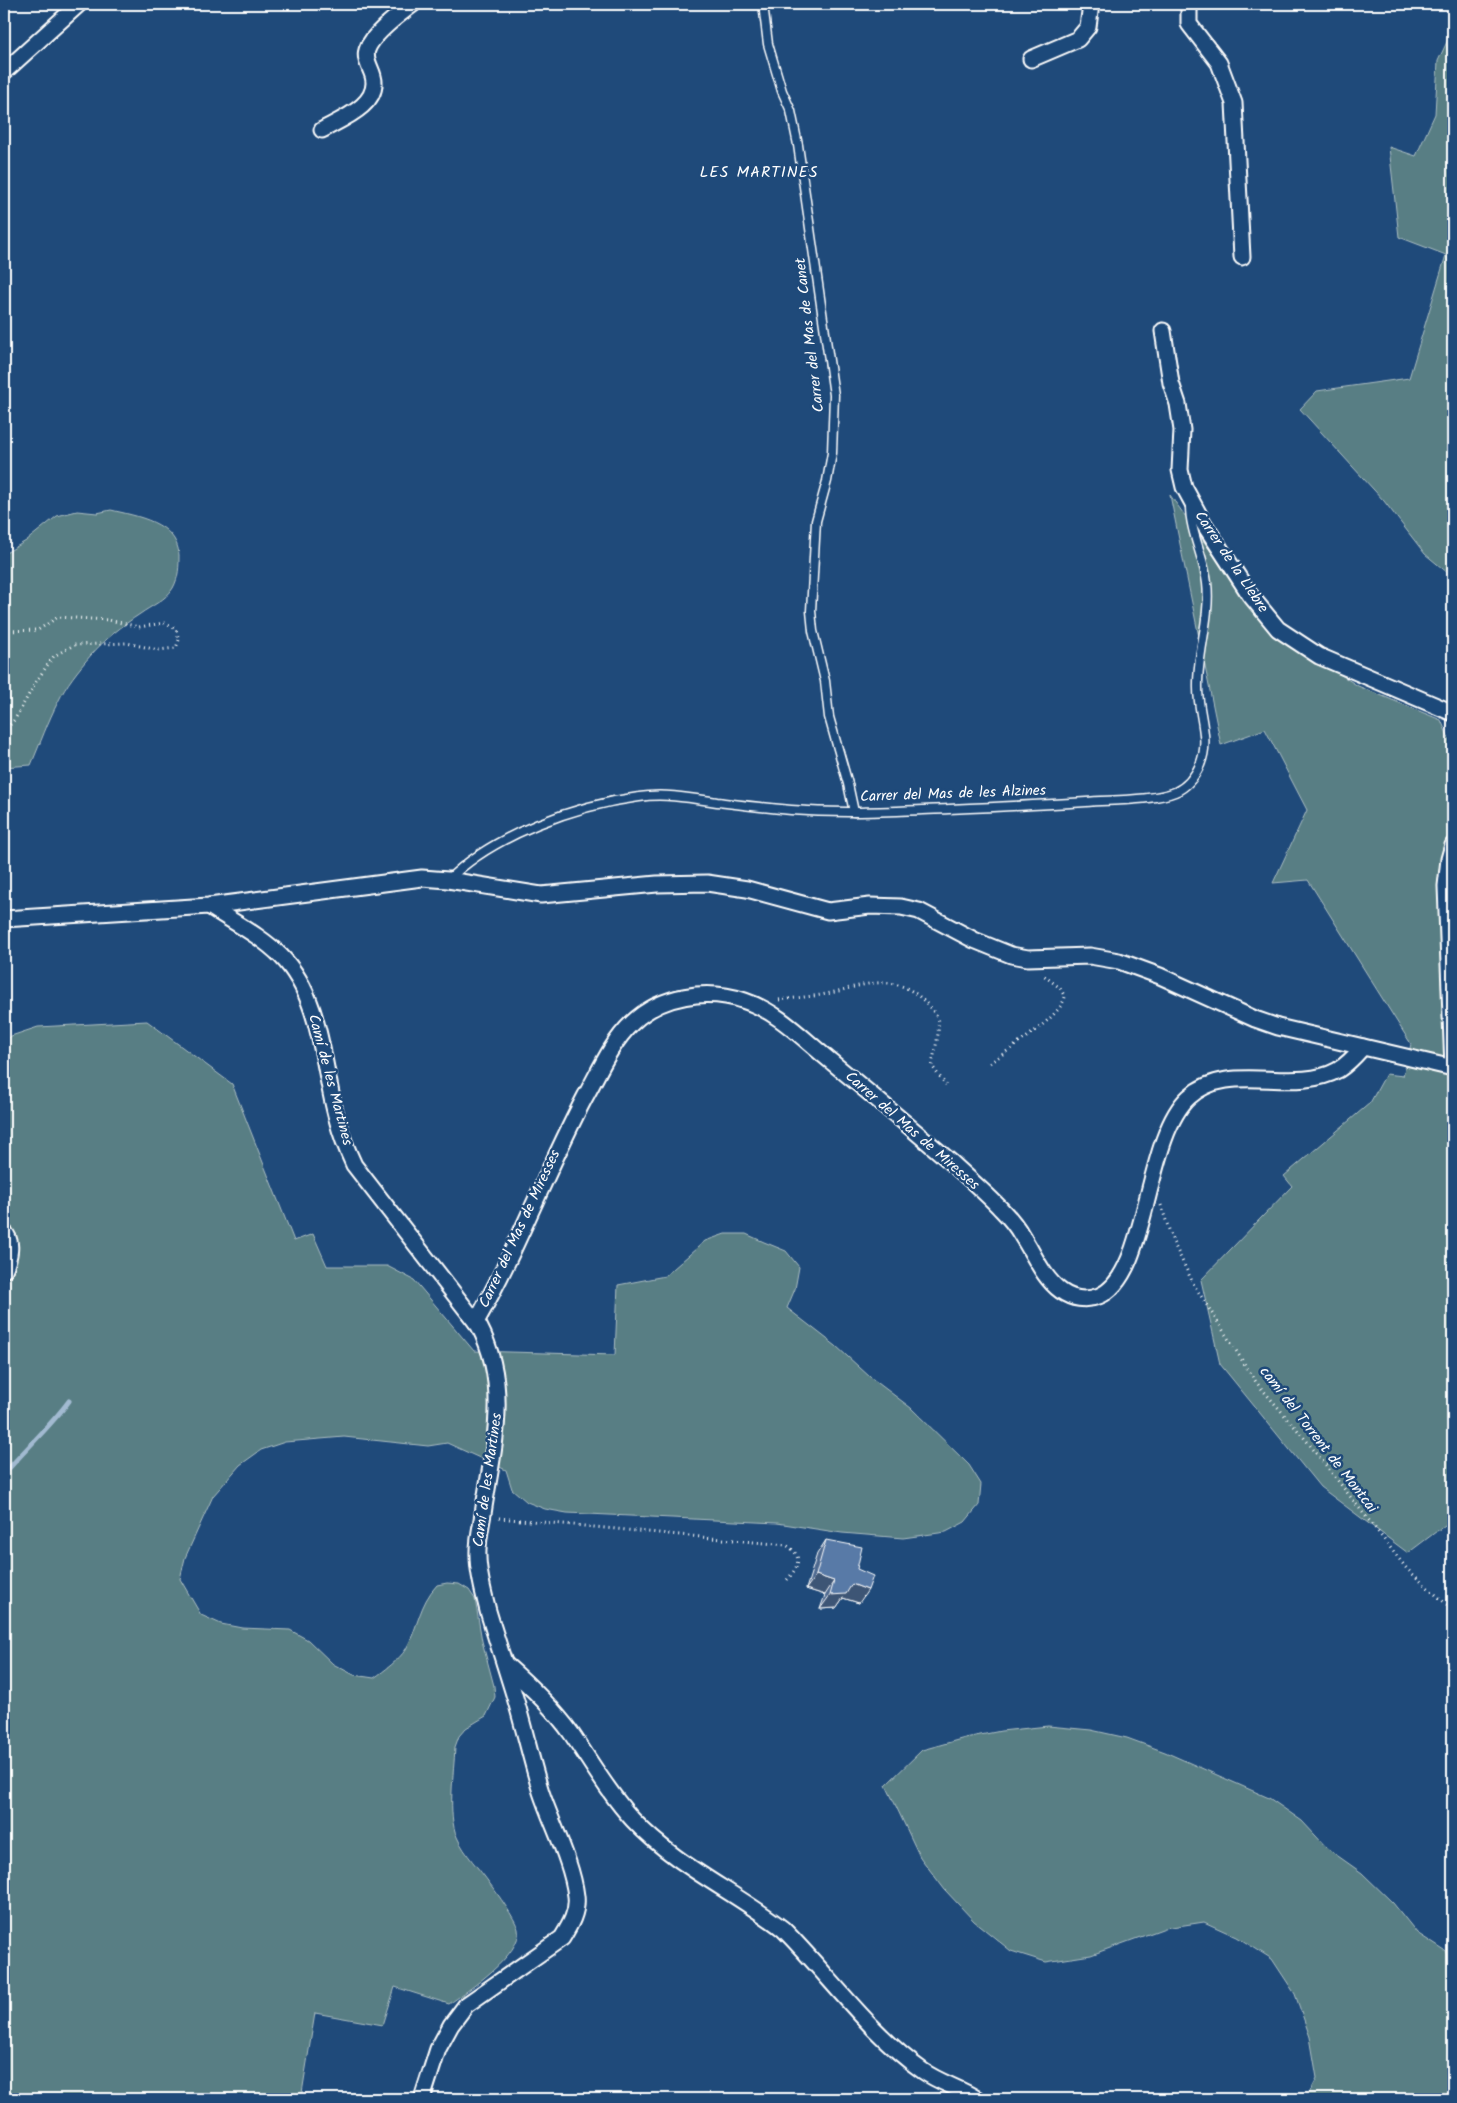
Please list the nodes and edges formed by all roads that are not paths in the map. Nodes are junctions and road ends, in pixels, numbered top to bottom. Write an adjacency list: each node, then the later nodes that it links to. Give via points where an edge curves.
1 (79, 4): 7 (street)
2 (413, 4): 8 (street, via 374,38 367,50 366,58 375,89 369,99)
3 (763, 4): 13 (lane, Carrer del Mas de Canet, via 768,44 791,111 798,145 834,395 832,453 816,521 811,611 830,717)
4 (1091, 4): 6 (street, via 1088,27 1078,38)
5 (1189, 4): 9 (street, via 1189,24 1219,63 1234,104)
6 (1031, 59)
7 (4, 72)
8 (322, 130)
9 (1242, 258)
10 (1163, 331): 11 (street, Carrer de la Llebre, via 1182,430 1180,470)
11 (1190, 501): 12 (street, Carrer de la Llebre, via 1250,595 1278,629 1319,656); 13 (lane, Carrer del Mas de les Alzines, via 1192,525 1207,584 1198,687 1205,748 1194,776 1185,786 1159,796 1125,799)
12 (1453, 713)
13 (854, 812): 15 (lane, Carrer del Mas de les Alzines, via 753,807 675,796 641,796 528,828 477,856)
14 (1453, 845): 19 (street, via 1448,859 1446,886)
15 (448, 880): 16 (street, via 422,878); 18 (street, via 541,895 657,884 708,883 747,889 828,911 870,906 901,907 919,911 974,940 1019,956 1043,959 1090,956 1119,961 1255,1019)
16 (209, 906): 17 (street); 22 (street, Camí de les Martines, via 256,935 292,970 313,1014 336,1117 354,1165)
17 (4, 919)
18 (1363, 1048): 19 (street); 22 (street, Carrer del Mas de Miresses, via 1347,1064 1321,1077 1292,1081 1217,1081 1188,1098 1164,1136 1130,1256 1121,1275 1107,1292 1085,1299 1073,1297 1052,1283 1021,1234 1002,1210 974,1184 871,1094 768,1011 733,997 715,994 701,993 669,1001 643,1014 617,1039 556,1153 503,1274)
19 (1453, 1068)
20 (4, 1232): 21 (street, via 8,1235 10,1248)
21 (4, 1270)
22 (476, 1322): 23 (street, Camí de les Martines, via 487,1341 497,1382 498,1402 478,1556 488,1611)
23 (505, 1664): 24 (street, Camí de les Martines, via 541,1790 570,1869 576,1897 575,1912 562,1938 466,2005 438,2048); 25 (street, via 569,1731 631,1818 652,1839 783,1930 907,2059 940,2082)
24 (422, 2099)
25 (977, 2099)

